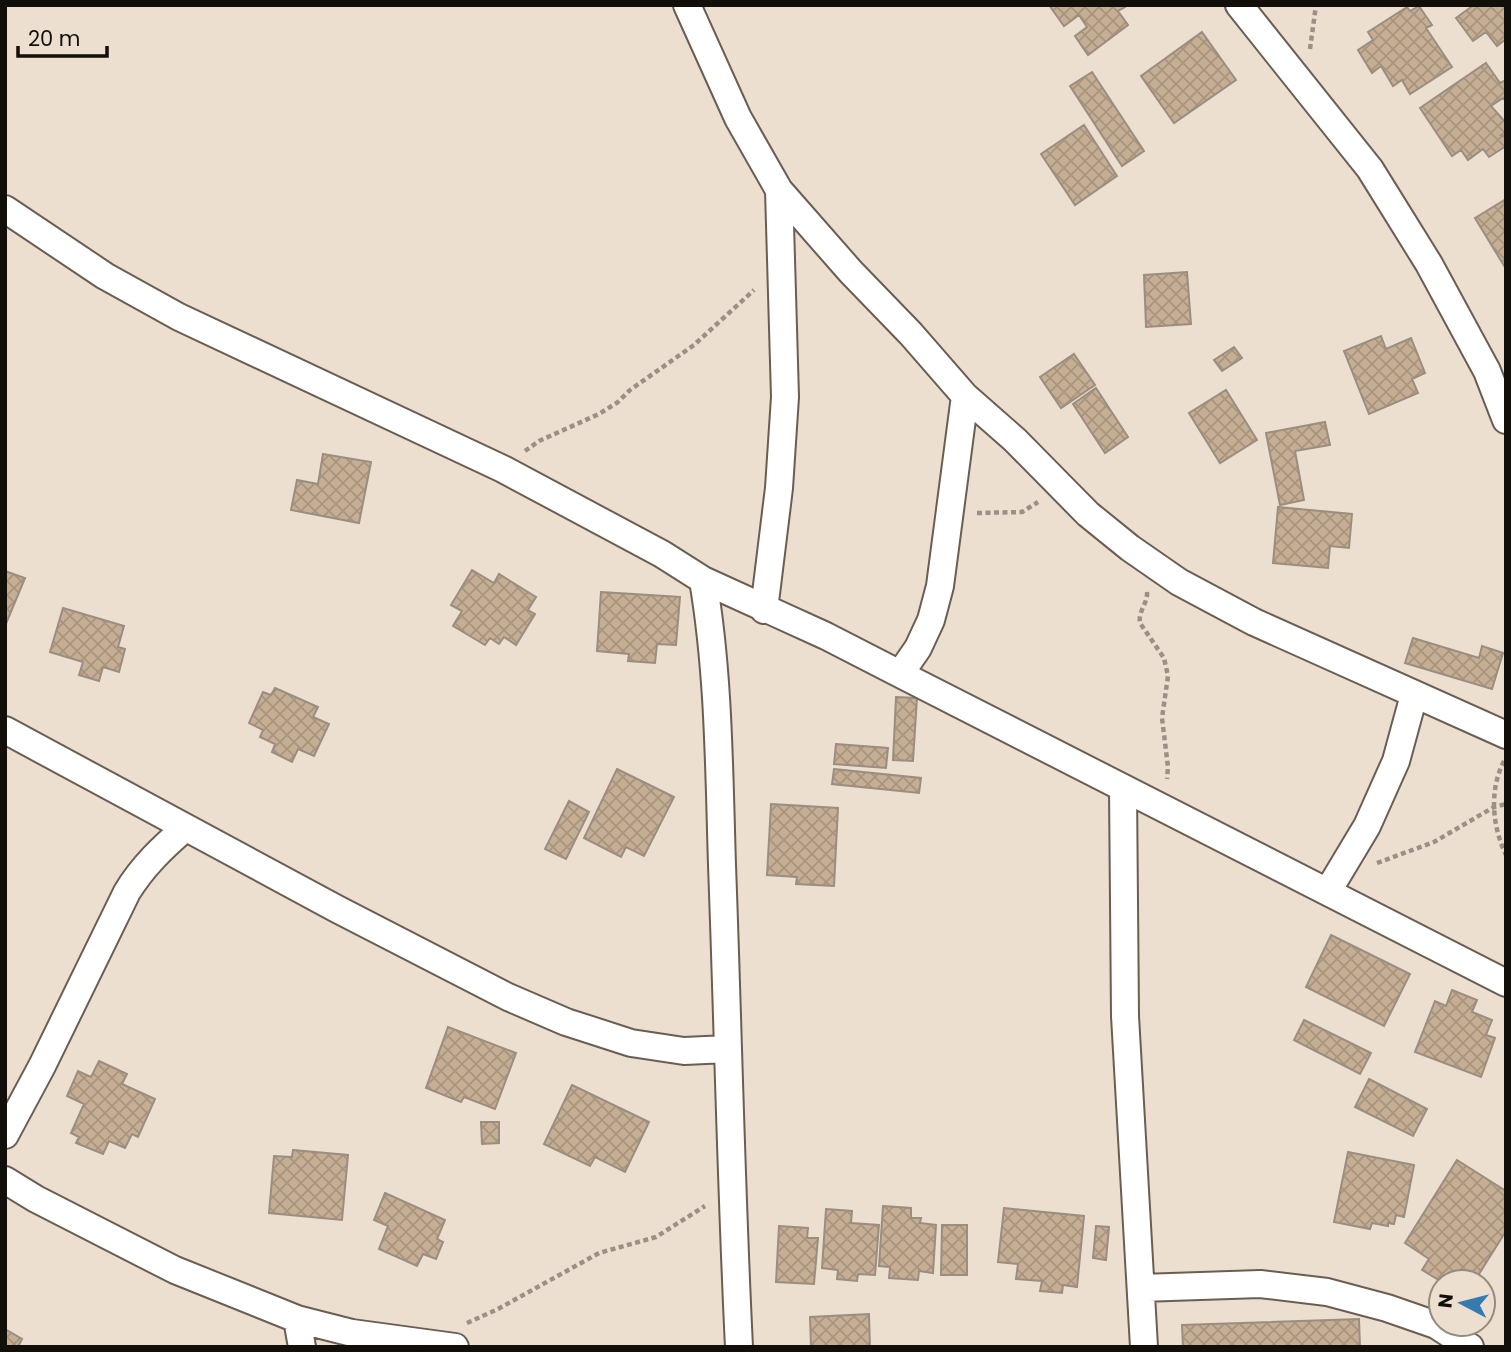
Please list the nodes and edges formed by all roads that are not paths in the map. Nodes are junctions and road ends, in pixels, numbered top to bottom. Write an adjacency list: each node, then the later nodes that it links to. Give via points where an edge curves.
1 (687, 5): 3 (street, via 738,118)
2 (1239, 5): 6 (street, via 1370,169 1487,371)
3 (779, 190): 5 (street); 8 (street, via 784,410)
4 (5, 209): 7 (street, via 105,276 179,317 503,469)
5 (965, 396): 9 (street, via 940,586 931,620); 10 (street, via 1088,514 1179,582 1254,622)
6 (1506, 420)
7 (703, 580): 8 (street); 17 (street, via 712,636)
8 (764, 610): 9 (street)
9 (900, 674): 13 (street)
10 (1414, 695): 12 (street); 15 (street, via 1396,761 1367,827)
11 (5, 730): 14 (street)
12 (1506, 735)
13 (1123, 788): 15 (street); 20 (street, via 1125,1016)
14 (185, 828): 17 (street, via 508,997 566,1022 631,1043 684,1051); 18 (street, via 141,869 127,892)
15 (1332, 884): 16 (street)
16 (1506, 983)
17 (728, 1049): 25 (street)
18 (5, 1135)
19 (5, 1181): 21 (street, via 175,1270)
20 (1141, 1288): 26 (street); 27 (street, via 1260,1284 1327,1292 1436,1325)
21 (297, 1320): 22 (street); 23 (street)
22 (344, 1340): 24 (street)
23 (302, 1347)
24 (454, 1347)
25 (739, 1347)
26 (1143, 1347)
27 (1470, 1347)

